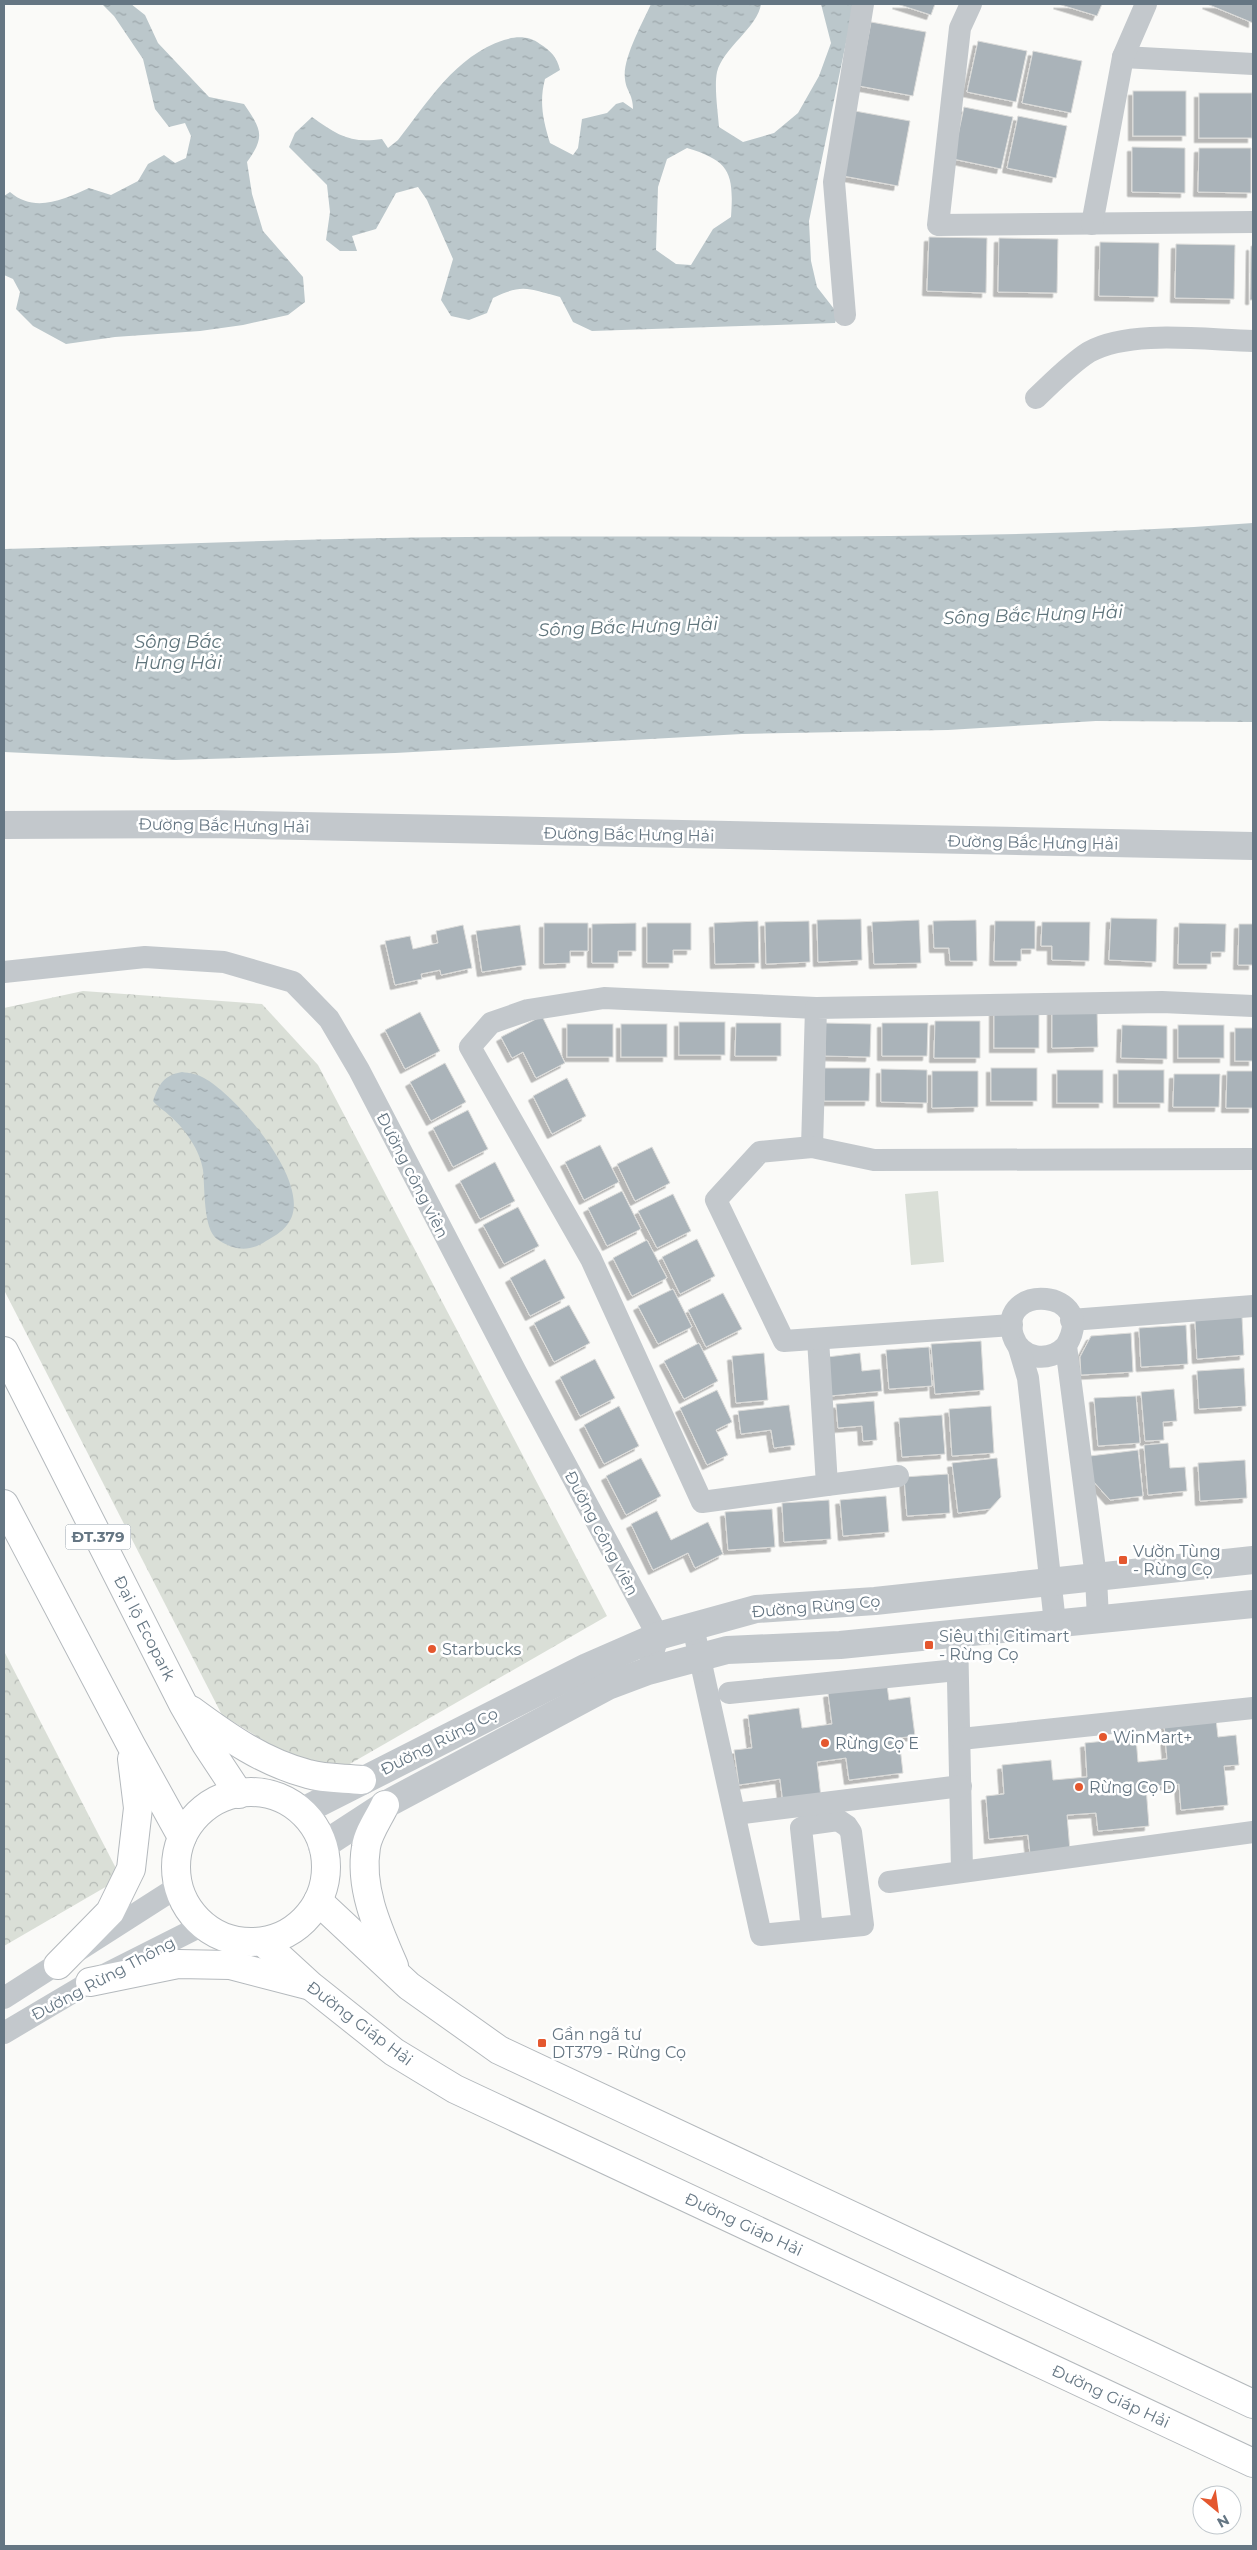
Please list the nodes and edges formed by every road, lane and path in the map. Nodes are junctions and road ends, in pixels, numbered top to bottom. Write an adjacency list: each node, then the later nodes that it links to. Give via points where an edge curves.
1 (863, 4): 8 (street, via 834,182)
2 (971, 4): 7 (street, via 960,28 938,225)
3 (1146, 4): 4 (street)
4 (1124, 56): 5 (street); 7 (street)
5 (1253, 64)
6 (1253, 222): 7 (street)
7 (1092, 224)
8 (845, 315)
9 (1253, 341): 10 (street, via 1135,338 1111,343 1089,352)
10 (1036, 398)
11 (4, 825): 12 (street, Đường Bắc Hưng Hải, via 210,824)
12 (1253, 846)
13 (4, 972): 36 (street, Đường công viên, via 145,957 224,962 294,982 329,1019 359,1070)
14 (1253, 1006): 15 (street, via 1162,1002)
15 (816, 1008): 16 (street); 26 (street, via 604,998 528,1010 491,1024 470,1047 591,1259 702,1502)
16 (812, 1147): 17 (street, via 874,1160); 21 (street, via 760,1152 716,1200 784,1341)
17 (1253, 1159)
18 (1253, 1306): 19 (street)
19 (1071, 1320): 20 (street, via 1068,1312 1056,1301 1040,1298 1024,1304); 22 (street, via 1072,1329)
20 (1012, 1325): 21 (street); 23 (street)
21 (818, 1339): 26 (street)
22 (1066, 1346): 23 (street, via 1046,1357 1032,1356); 29 (street)
23 (1019, 1348): 30 (street, via 1028,1378)
24 (4, 1352): 41 (highway, Đại lộ Ecopark / ĐT.379)
25 (898, 1476): 26 (street)
26 (827, 1485)
27 (4, 1504): 44 (highway)
28 (1253, 1560): 29 (street, Đường Rừng Cọ)
29 (1096, 1577): 30 (street, Đường Rừng Cọ); 32 (street)
30 (1051, 1582): 33 (street); 34 (street, Đường Rừng Cọ, via 875,1601 756,1609)
31 (1253, 1604): 32 (street, Đường Rừng Cọ)
32 (1098, 1619): 33 (street, Đường Rừng Cọ)
33 (1055, 1623): 35 (street, Đường Rừng Cọ)
34 (693, 1627): 36 (street, Đường Rừng Cọ); 37 (street)
35 (957, 1633): 37 (street, Đường Rừng Cọ, via 840,1645 728,1650); 38 (street)
36 (658, 1636): 39 (street); 45 (street, Đường Rừng Cọ, via 587,1667)
37 (701, 1657): 39 (street, Đường Rừng Cọ); 50 (street)
38 (957, 1670): 40 (street); 43 (street)
39 (648, 1671): 48 (street, Đường Rừng Cọ, via 608,1686)
40 (729, 1694)
41 (183, 1704): 45 (highway, via 240,1746 278,1764 310,1775); 47 (highway, Đại lộ Ecopark / ĐT.379)
42 (1253, 1708): 43 (street)
43 (961, 1739): 46 (street)
44 (131, 1745): 52 (highway); 61 (highway, via 138,1808 131,1869 110,1912)
45 (362, 1780): 49 (street, Đường Rừng Cọ)
46 (961, 1786): 50 (street); 54 (street)
47 (239, 1794): 49 (highway, via 261,1792 286,1800); 52 (highway, via 211,1803 191,1821)
48 (386, 1805): 53 (street, Đường Rừng Cọ); 62 (highway, via 366,1846 365,1882 378,1929)
49 (301, 1812): 53 (highway, via 318,1833)
50 (735, 1814): 59 (street, via 761,1935)
51 (1253, 1832): 54 (street)
52 (182, 1837): 56 (highway, via 175,1870)
53 (322, 1846): 57 (highway, via 326,1860 325,1879)
54 (962, 1870): 55 (street)
55 (889, 1882)
56 (178, 1886): 58 (highway, via 180,1896 194,1918); 61 (street, Đường Rừng Thông)
57 (318, 1901): 60 (highway, via 304,1920 285,1934); 62 (highway)
58 (203, 1925): 60 (highway, via 215,1934 239,1942); 63 (street, Đường Rừng Thông)
59 (812, 1930): 59 (street, via 802,1828 838,1820 851,1832 863,1925)
60 (263, 1942): 64 (highway, Đường Giáp Hải)
61 (58, 1965): 65 (street, Đường Rừng Thông)
62 (398, 1974): 67 (highway, via 409,1986 499,2050)
63 (90, 1982): 64 (highway, via 178,1964 230,1965); 66 (street, Đường Rừng Thông)
64 (311, 1986): 68 (highway, Đường Giáp Hải, via 394,2052 455,2088)
65 (4, 1998)
66 (4, 2033)
67 (1253, 2404)
68 (1253, 2463)

